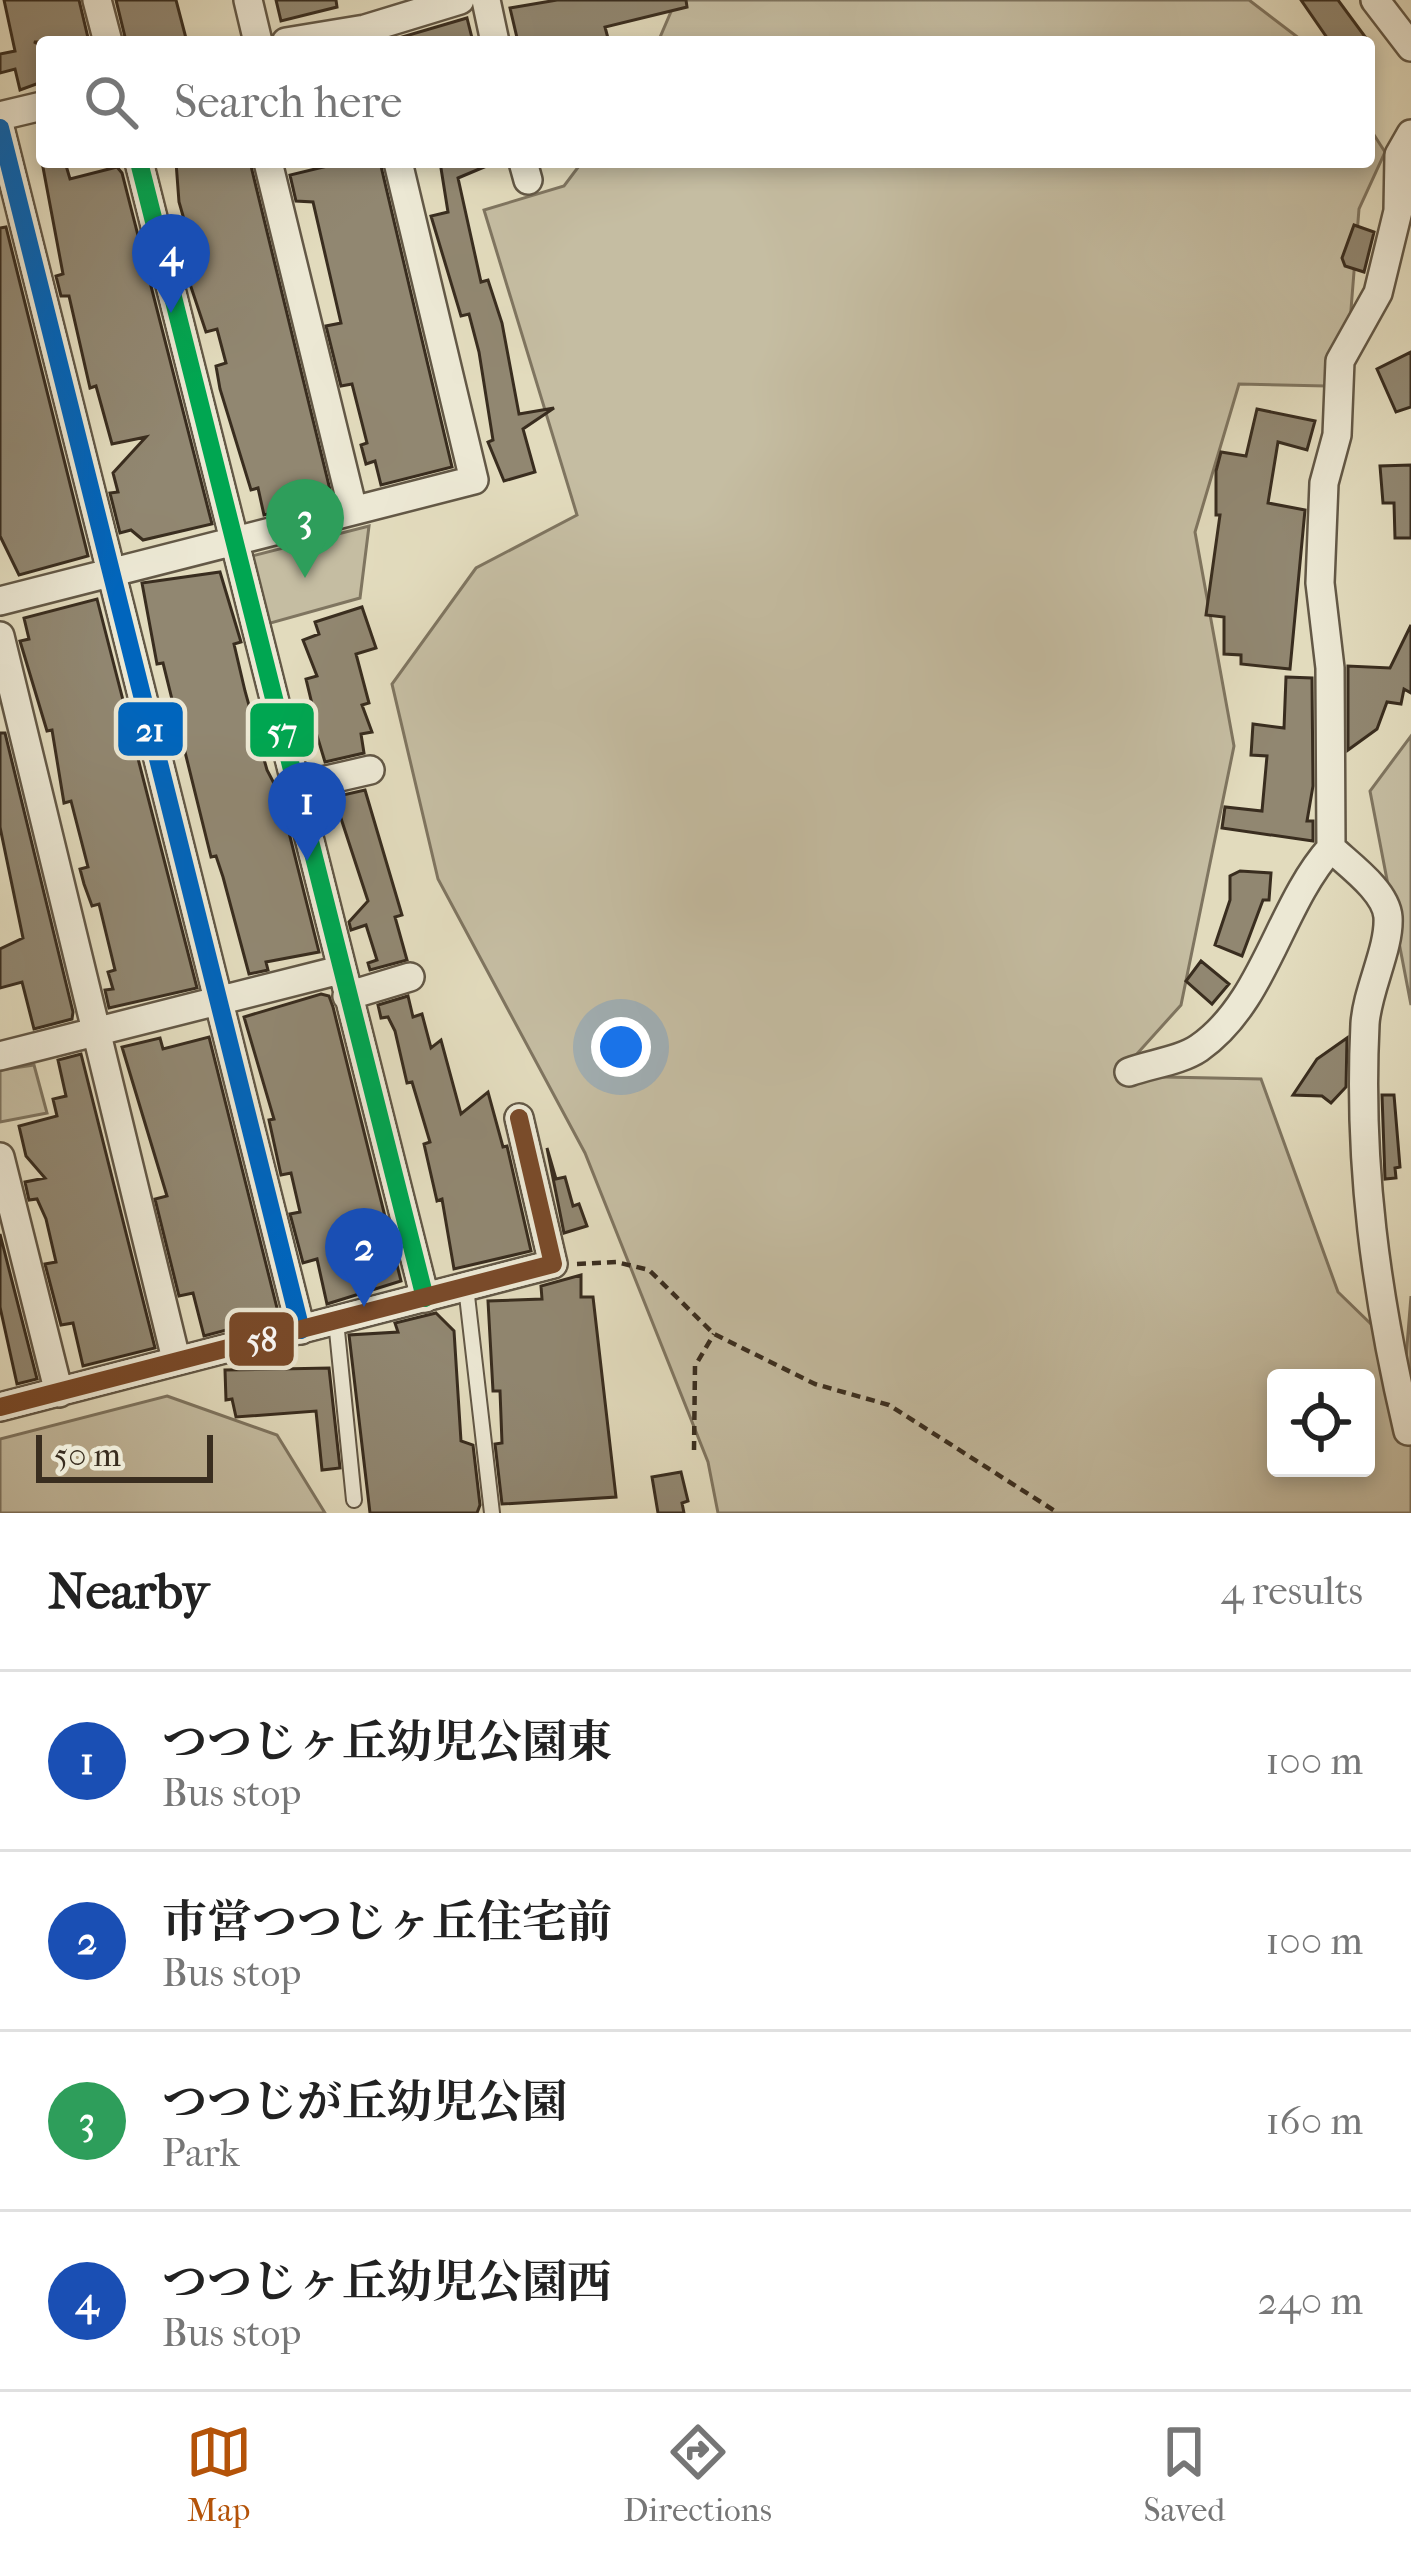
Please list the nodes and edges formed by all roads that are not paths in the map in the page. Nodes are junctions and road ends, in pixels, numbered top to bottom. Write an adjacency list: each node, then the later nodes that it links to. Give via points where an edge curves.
1 (98, 0): 7 (street)
2 (248, 0): 8 (street)
3 (460, 0): 6 (street)
4 (486, 0): 10 (street)
5 (1376, 0): 11 (street)
6 (374, 23): 9 (street)
7 (107, 36)
8 (257, 36)
9 (314, 36)
10 (495, 36)
11 (1411, 47)
12 (36, 107): 13 (street)
13 (0, 116)
14 (0, 128): 21 (street)
15 (1410, 137): 26 (street, via 1400,155 1394,232 1378,293 1340,361 1337,435 1324,484)
16 (141, 168): 20 (street)
17 (269, 168): 19 (street)
18 (399, 168): 19 (street, via 475,480)
19 (353, 510): 20 (street)
20 (237, 541): 21 (street); 25 (street)
21 (112, 575): 22 (street); 29 (street)
22 (0, 602)
23 (0, 636): 30 (street)
24 (370, 770): 25 (street)
25 (296, 787): 28 (street)
26 (1331, 848): 32 (street, via 1221,1024 1198,1048); 42 (street, via 1388,914 1365,1024 1362,1135 1379,1308)
27 (410, 977): 28 (street)
28 (344, 983): 29 (street); 36 (street)
29 (218, 1004): 30 (street); 38 (street)
30 (98, 1034): 31 (street); 39 (street)
31 (0, 1056)
32 (1129, 1072)
33 (519, 1118): 35 (street, via 553,1264)
34 (0, 1157): 40 (street)
35 (466, 1287): 36 (street); 44 (lane)
36 (425, 1298): 37 (street)
37 (336, 1321): 38 (street); 43 (lane)
38 (301, 1330): 39 (street)
39 (176, 1359): 40 (street)
40 (59, 1393): 41 (street)
41 (0, 1407)
42 (1408, 1431)
43 (354, 1500)
44 (492, 1513)

